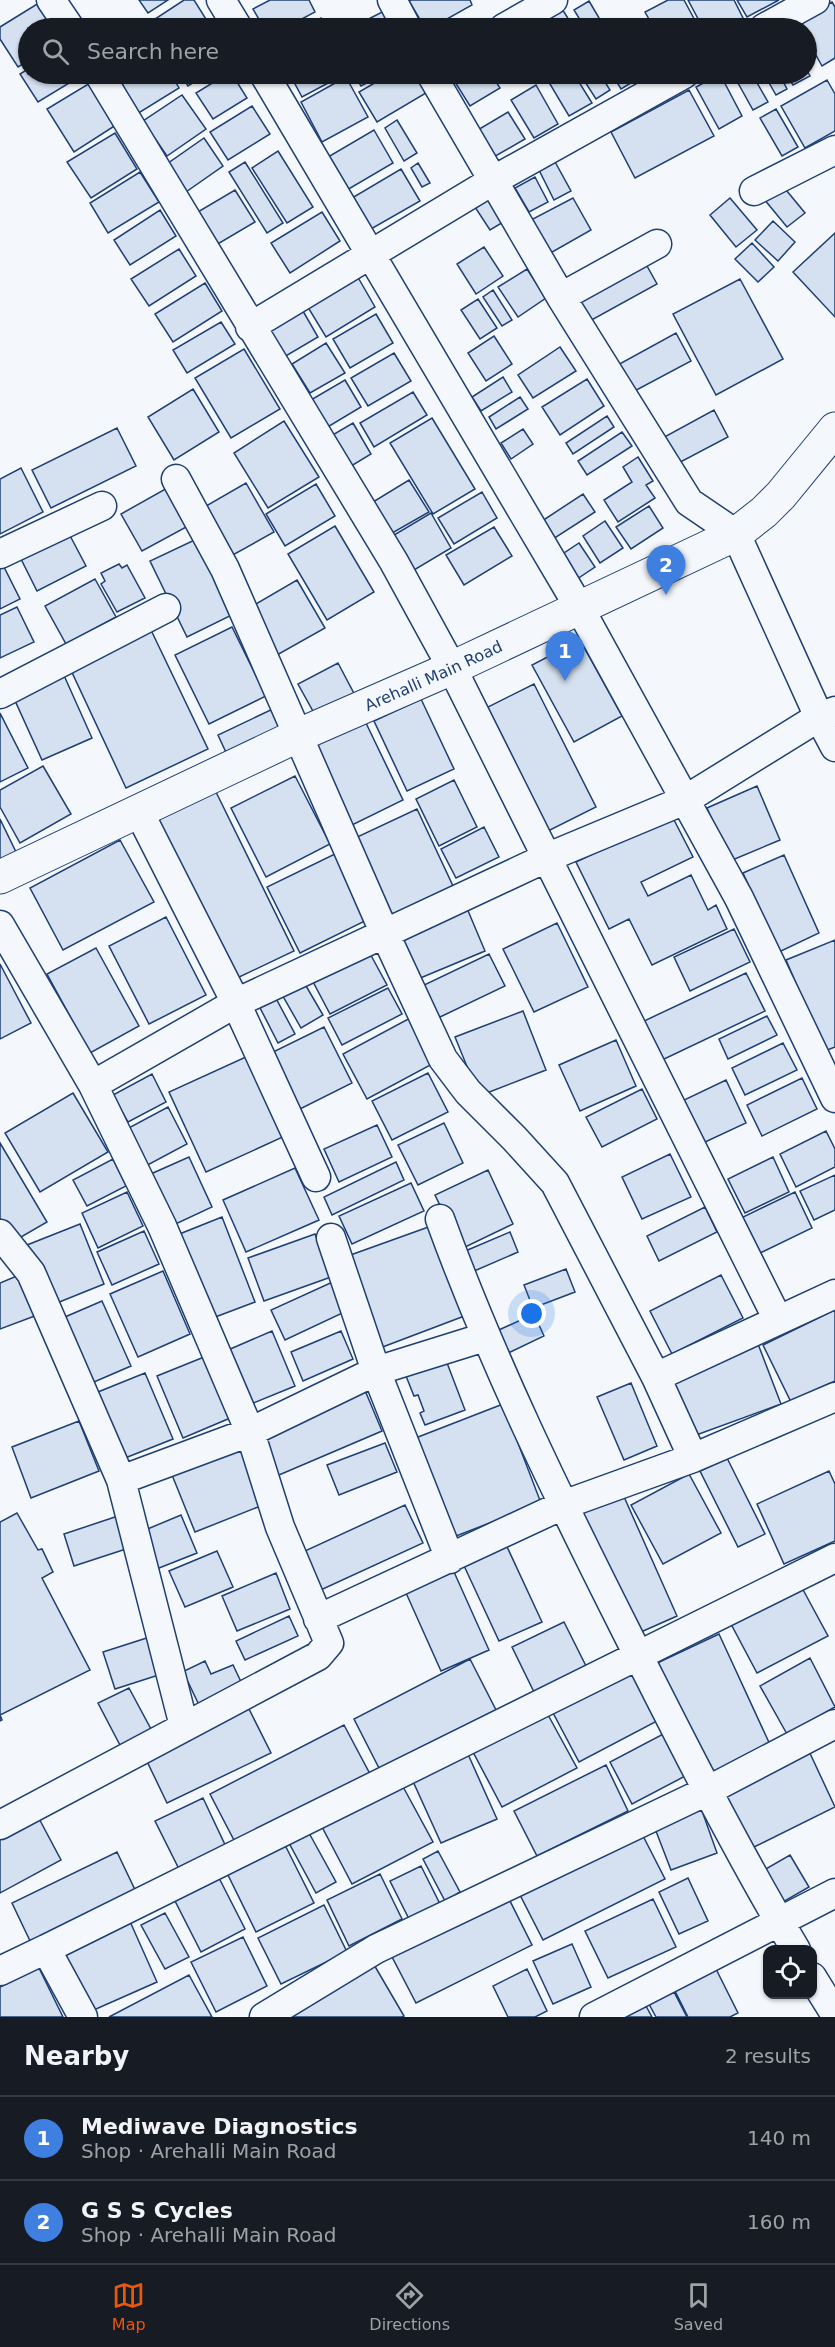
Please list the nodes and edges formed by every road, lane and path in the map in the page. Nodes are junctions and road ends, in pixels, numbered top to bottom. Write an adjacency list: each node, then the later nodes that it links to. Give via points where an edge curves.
1 (51, 0): 6 (street)
2 (221, 0): 7 (street)
3 (392, 0): 8 (street)
4 (553, 0): 9 (street)
5 (815, 0): 10 (street)
6 (63, 18)
7 (232, 18)
8 (402, 18)
9 (522, 18)
10 (782, 18)
11 (105, 84): 21 (street)
12 (270, 84): 19 (street)
13 (437, 84): 16 (street)
14 (666, 84): 16 (street)
15 (835, 150): 17 (street)
16 (494, 180): 19 (street); 20 (street)
17 (754, 191)
18 (657, 244): 20 (street)
19 (370, 254): 21 (street); 27 (street)
20 (561, 297): 25 (street, via 689,502)
21 (250, 327): 29 (street, via 394,562)
22 (834, 433): 25 (street, Arehalli Main Road, via 781,495)
23 (176, 479): 32 (street, via 225,569)
24 (102, 506): 26 (street)
25 (736, 534): 27 (street, Arehalli Main Road); 31 (street)
26 (0, 554)
27 (579, 607): 29 (street, Arehalli Main Road); 34 (street)
28 (166, 608): 30 (street)
29 (452, 668): 32 (street, Arehalli Main Road); 36 (street)
30 (0, 694)
31 (827, 714): 33 (street); 34 (street)
32 (299, 735): 35 (street, Arehalli Main Road); 39 (street)
33 (835, 747)
34 (685, 800): 36 (street); 42 (street, via 739,898)
35 (139, 812): 37 (street, Arehalli Main Road); 40 (street)
36 (546, 858): 39 (street); 48 (street)
37 (0, 877)
38 (0, 925): 41 (street)
39 (385, 934): 40 (street); 51 (street, via 443,1059 468,1092 555,1184)
40 (236, 1004): 41 (street); 43 (street)
41 (93, 1085): 53 (street, via 162,1226)
42 (835, 1098)
43 (316, 1177)
44 (440, 1219): 49 (street)
45 (0, 1234): 55 (street, via 32,1273)
46 (331, 1238): 50 (street)
47 (835, 1294): 48 (street)
48 (778, 1320): 51 (street)
49 (485, 1337): 50 (street); 56 (street)
50 (376, 1371): 53 (street); 58 (street)
51 (656, 1377): 54 (street)
52 (835, 1397): 54 (street)
53 (250, 1432): 55 (street); 59 (street, via 280,1527)
54 (693, 1458): 56 (street)
55 (121, 1480): 62 (street)
56 (563, 1505): 58 (street); 60 (street)
57 (835, 1558): 60 (street)
58 (450, 1559): 59 (street)
59 (318, 1619): 62 (street, via 329,1643 318,1656)
60 (638, 1654): 63 (street); 68 (street)
61 (835, 1724): 63 (street)
62 (184, 1726): 64 (street)
63 (707, 1791): 66 (street); 73 (street, via 376,1949)
64 (0, 1825)
65 (835, 1893): 66 (street)
66 (779, 1921): 67 (street); 74 (street)
67 (793, 1945)
68 (45, 1949): 69 (street); 72 (street)
69 (0, 1971)
70 (817, 1984): 71 (street)
71 (835, 2014)
72 (83, 2017)
73 (264, 2017)
74 (594, 2017)

